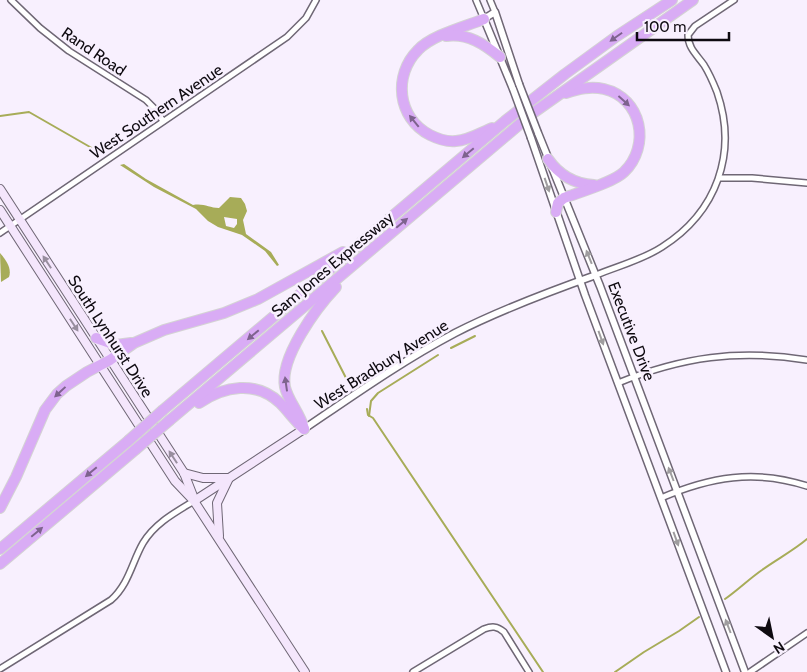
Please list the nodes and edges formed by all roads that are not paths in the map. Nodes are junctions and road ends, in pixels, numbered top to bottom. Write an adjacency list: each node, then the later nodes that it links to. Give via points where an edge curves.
1 (11, 0): 15 (street, Rand Road, via 68,51 146,100)
2 (316, 0): 15 (street, West Southern Avenue, via 292,33)
3 (476, 0): 10 (street, Executive Drive)
4 (490, 0): 9 (street, Executive Drive)
5 (672, 0): 16 (highway, Sam Jones Expressway, one-way to 16, via 572,68)
6 (694, 0): 11 (highway, Sam Jones Expressway)
7 (699, 0): 11 (highway)
8 (734, 0): 18 (street, via 695,26 688,35 689,46 707,71 721,105 725,139)
9 (494, 12): 10 (street); 17 (street, Executive Drive, bridge)
10 (484, 19): 12 (highway); 13 (street, Executive Drive)
11 (660, 22): 14 (highway, Sam Jones Expressway)
12 (438, 37): 13 (highway, via 470,38); 16 (highway, one-way to 12, via 456,141 435,138 413,121 402,98 403,76 418,50)
13 (500, 57): 24 (street, Executive Drive, one-way to 24, bridge)
14 (558, 95): 20 (highway, one-way to 20, via 585,88 605,89 624,100 636,116 640,135 636,155 621,175); 29 (highway, Sam Jones Expressway, one-way to 14, via 532,113)
15 (164, 121): 25 (street, West Southern Avenue)
16 (505, 121): 28 (highway, Sam Jones Expressway, one-way to 28)
17 (548, 159): 20 (highway, via 569,179); 22 (street, Executive Drive)
18 (720, 178): 19 (street); 30 (street, via 699,213 676,237 648,254)
19 (807, 183)
20 (600, 184): 22 (highway)
21 (0, 189): 25 (main road, South Lynhurst Drive)
22 (564, 198): 24 (highway, via 558,203); 30 (street, Executive Drive, one-way to 22)
23 (0, 210): 26 (main road, South Lynhurst Drive)
24 (556, 212): 31 (street, Executive Drive)
25 (20, 220): 26 (street, West Southern Avenue); 32 (main road, South Lynhurst Drive, one-way to 25)
26 (10, 226): 27 (street, West Southern Avenue); 36 (main road, South Lynhurst Drive, one-way to 36)
27 (0, 233)
28 (370, 236): 33 (highway, via 258,299); 49 (highway, Sam Jones Expressway, one-way to 49, bridge)
29 (365, 255): 39 (highway, Sam Jones Expressway); 40 (highway, one-way to 29, via 286,389 286,370 298,338 316,310)
30 (596, 274): 31 (street, West Bradbury Avenue); 37 (street, Executive Drive)
31 (579, 280): 38 (street, Executive Drive, one-way to 38); 40 (street, West Bradbury Avenue, via 457,332 408,360)
32 (96, 338): 33 (highway, via 116,345); 34 (main road, South Lynhurst Drive)
33 (134, 343): 34 (highway)
34 (110, 360): 36 (highway); 41 (main road, South Lynhurst Drive, one-way to 34)
35 (807, 360): 37 (street, via 758,354 727,355 683,361)
36 (101, 366): 46 (main road, South Lynhurst Drive, via 175,481); 47 (highway, one-way to 47, via 78,377 52,399)
37 (634, 377): 38 (street); 44 (street, Executive Drive, one-way to 37)
38 (618, 383): 45 (street, Executive Drive)
39 (170, 420): 40 (highway, via 214,394 230,388 242,388 269,395); 50 (highway, Sam Jones Expressway, one-way to 39, bridge)
40 (304, 429): 42 (main road, West Bradbury Avenue)
41 (184, 473): 42 (main road, via 202,478); 46 (main road, South Lynhurst Drive)
42 (229, 478): 46 (main road, West Bradbury Avenue); 48 (main road, via 217,503)
43 (807, 486): 44 (street, via 744,476 716,479)
44 (677, 491): 45 (street); 57 (street, Executive Drive, one-way to 44)
45 (661, 498): 56 (street, Executive Drive, one-way to 56)
46 (194, 501): 48 (main road, South Lynhurst Drive); 52 (street, via 150,533 125,584 111,600)
47 (0, 508)
48 (219, 538): 54 (main road, South Lynhurst Drive)
49 (0, 549)
50 (0, 564)
51 (807, 633): 58 (street)
52 (0, 670)
53 (416, 671): 55 (street, via 484,629 498,627)
54 (305, 672)
55 (530, 672)
56 (726, 672)
57 (746, 672)
58 (750, 672)

